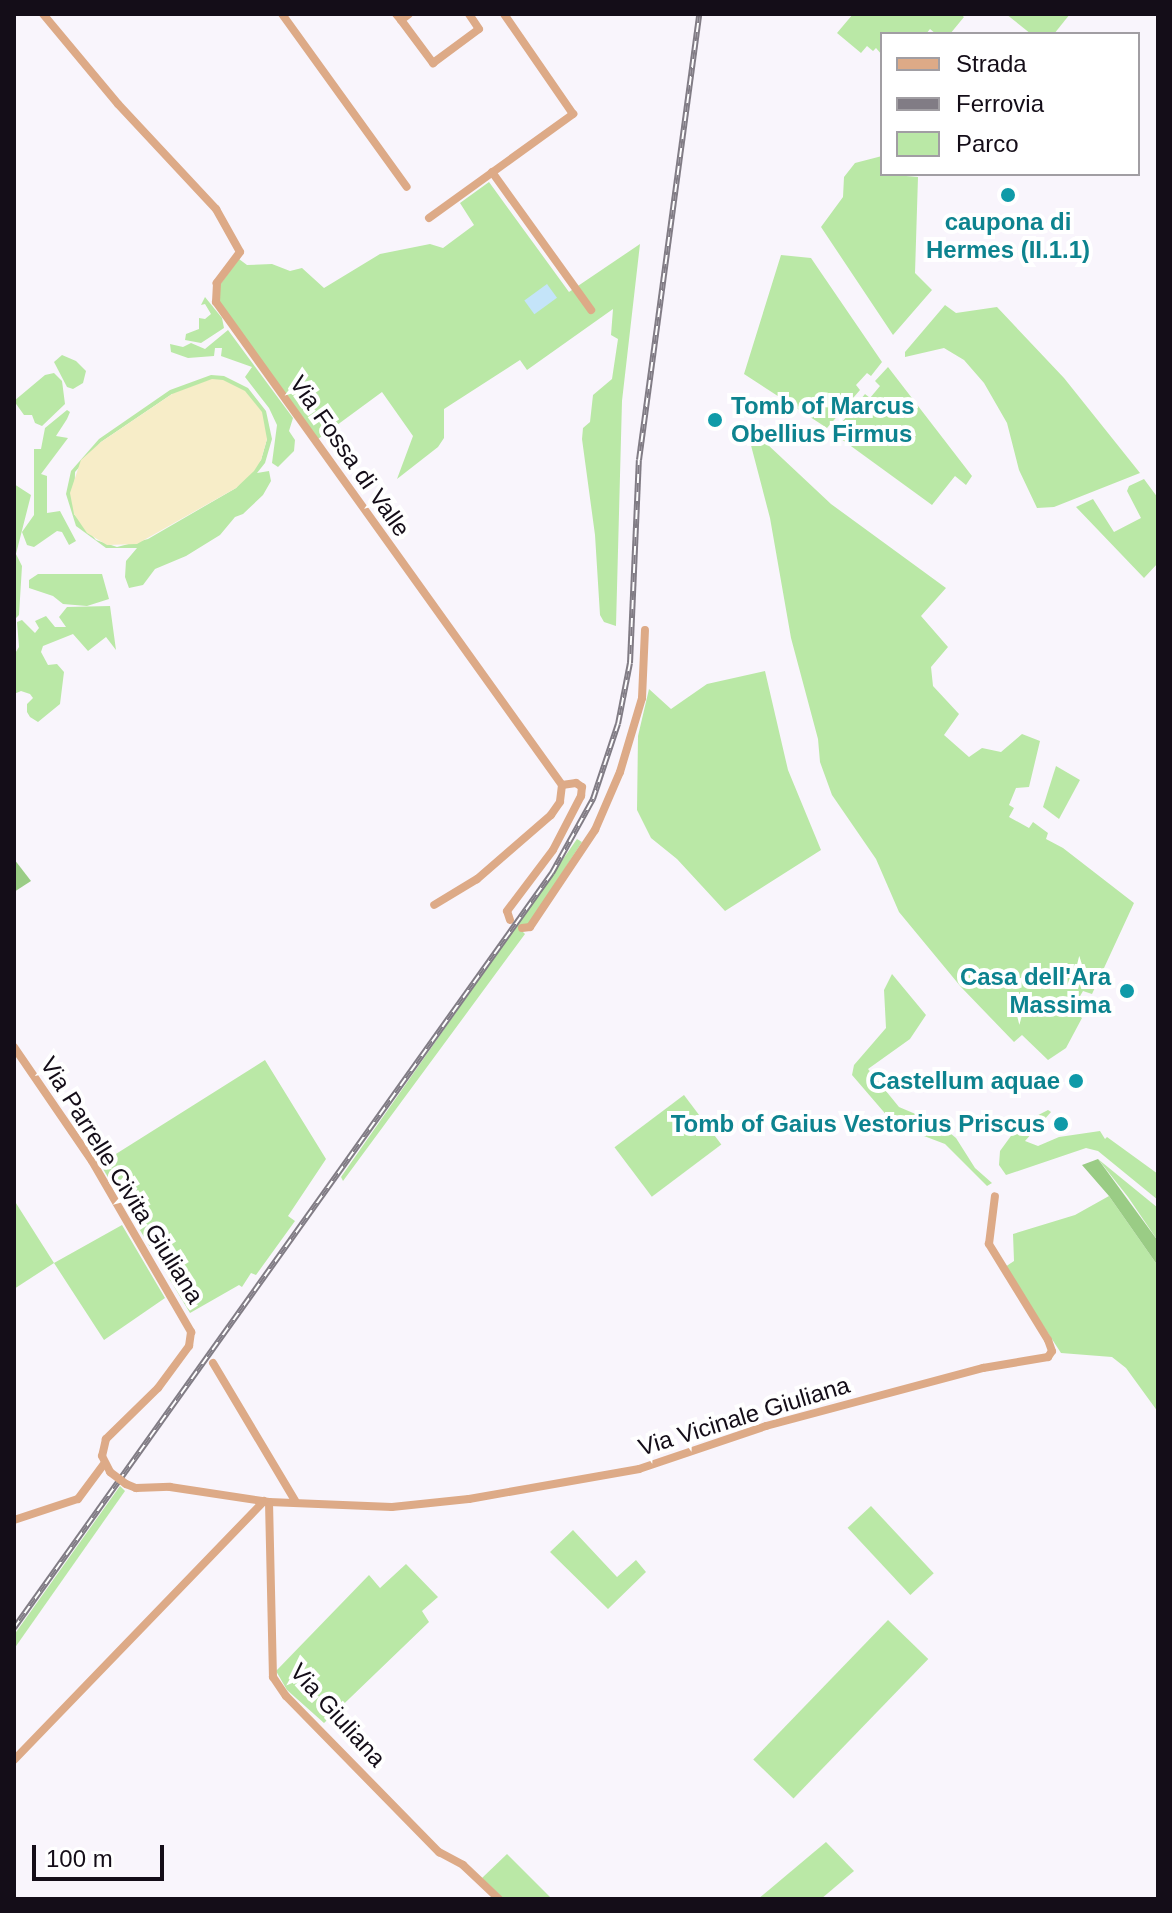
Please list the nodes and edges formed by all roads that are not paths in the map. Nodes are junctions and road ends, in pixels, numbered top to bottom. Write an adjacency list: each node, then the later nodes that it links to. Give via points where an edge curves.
1 (43, 14): 12 (street, Via Fossa di Valle, via 216,209 240,252 217,283 216,302)
2 (282, 14): 8 (street)
3 (409, 14): 6 (street)
4 (469, 14): 6 (street, via 479,29 433,63)
5 (504, 14): 7 (street, via 573,114)
6 (398, 17)
7 (492, 172): 9 (street); 10 (street)
8 (407, 187)
9 (429, 218)
10 (591, 310)
11 (645, 630): 15 (street, via 642,698 620,772 595,830 530,927)
12 (562, 785): 13 (street, via 551,815 477,879); 14 (street, via 576,783 582,787 581,796 553,850 507,911)
13 (434, 905)
14 (510, 920)
15 (522, 928)
16 (14, 1047): 19 (street, Via Parrelle Civita Giuliana, via 92,1161 191,1332 189,1346 158,1388 106,1439)
17 (995, 1196): 21 (street, Via Vicinale Giuliana, via 989,1244 1048,1340 1048,1357 983,1368 766,1426 620,1473 414,1506)
18 (213, 1363): 21 (street)
19 (107, 1468): 20 (street, bridge, via 136,1488 170,1487); 22 (street, via 78,1499)
20 (266, 1502): 21 (street, Via Vicinale Giuliana); 23 (street); 24 (street, Via Giuliana, via 273,1677 439,1852 463,1865)
21 (296, 1502)
22 (14, 1520)
23 (14, 1760)
24 (499, 1899)

